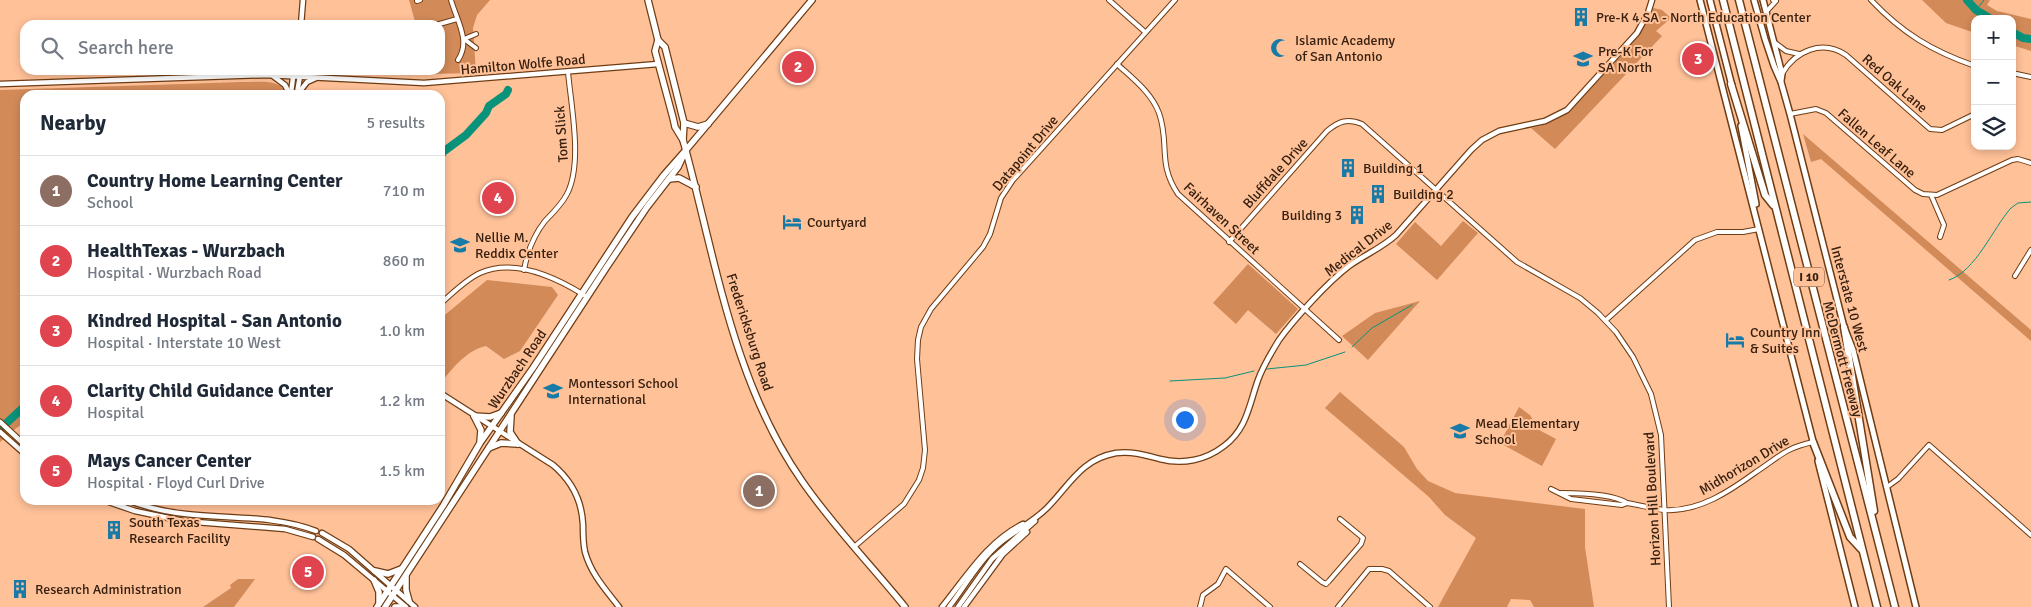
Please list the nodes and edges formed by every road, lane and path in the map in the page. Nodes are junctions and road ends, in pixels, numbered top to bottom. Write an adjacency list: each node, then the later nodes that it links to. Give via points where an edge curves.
1 (303, 0): 18 (street)
2 (451, 0): 17 (street)
3 (648, 0): 23 (main road, Fredericksburg Road)
4 (812, 0): 51 (main road, Wurzbach Road)
5 (1109, 0): 20 (street)
6 (1175, 0): 20 (street, Datapoint Drive)
7 (1652, 0): 57 (street, Medical Drive, via 1637,33 1572,105 1545,121 1488,136 1471,150)
8 (1700, 0): 60 (main road)
9 (1710, 0): 42 (main road)
10 (1723, 0): 59 (highway, McDermott Freeway / I 10)
11 (1739, 0): 114 (highway, McDermott Freeway / I 10)
12 (1754, 0): 40 (main road, Interstate 10 West)
13 (1763, 0): 16 (main road)
14 (1776, 0): 16 (street)
15 (1871, 0): 30 (street, via 1898,26 1926,46)
16 (1766, 12): 24 (main road)
17 (457, 19): 19 (street); 22 (street)
18 (301, 20)
19 (445, 22)
20 (1145, 32): 29 (street, Datapoint Drive)
21 (476, 34): 22 (street)
22 (464, 39): 25 (street); 27 (street, via 464,52)
23 (658, 40): 28 (main road, Fredericksburg Road, via 655,50); 31 (main road, Fredericksburg Road, via 665,47)
24 (1774, 42): 26 (street, via 1786,51); 33 (main road)
25 (476, 48)
26 (1799, 54): 33 (street); 48 (street, Red Oak Lane, via 1827,48 1841,52 1930,129 1942,130)
27 (458, 60)
28 (658, 64): 31 (main road); 32 (street, Hamilton Wolfe Road); 52 (main road, Fredericksburg Road, via 676,127)
29 (1117, 64): 62 (street, Fairhaven Street, via 1146,92 1156,107 1163,129 1165,166 1174,188 1188,206); 112 (street, Datapoint Drive, via 1004,192 983,248 933,306 925,320 917,350 925,442 923,468 904,504)
30 (1971, 65)
31 (671, 71): 50 (main road, Fredericksburg Road)
32 (568, 72): 38 (street, Hamilton Wolfe Road, via 424,84); 64 (street, Tom Slick, via 575,152 573,177 567,194 532,243)
33 (1782, 74): 40 (main road)
34 (2016, 74): 39 (street)
35 (272, 75): 41 (street, Hamilton Wolfe Road); 43 (street)
36 (293, 75): 44 (street)
37 (300, 76): 38 (street, Hamilton Wolfe Road); 45 (street)
38 (319, 77): 46 (street, via 307,82)
39 (2031, 77)
40 (1781, 82): 47 (main road, Interstate 10 West)
41 (0, 84)
42 (1731, 84): 59 (highway, via 1765,195); 60 (main road, via 1752,176)
43 (288, 90)
44 (291, 90)
45 (298, 90)
46 (301, 90)
47 (1790, 114): 58 (street, Fallen Leaf Lane, via 1821,110 1915,190); 71 (main road, Interstate 10 West)
48 (1971, 116)
49 (1340, 122): 57 (street, Horizon Hill Boulevard, via 1362,124); 62 (street, Bluffdale Drive, via 1327,130)
50 (684, 123): 51 (main road, via 698,127); 52 (main road, Fredericksburg Road)
51 (708, 124): 53 (main road, Wurzbach Road)
52 (683, 140): 53 (main road, Fredericksburg Road)
53 (686, 150): 55 (main road, Wurzbach Road); 56 (main road, Fredericksburg Road); 66 (main road, Wurzbach Road, via 644,201)
54 (2031, 163): 58 (street, via 2018,159 2005,162)
55 (669, 179): 56 (main road, via 679,178); 67 (main road, Wurzbach Road)
56 (696, 187): 112 (main road, Fredericksburg Road, via 737,344 755,394 802,481)
57 (1436, 190): 69 (street, Medical Drive, via 1396,235 1335,278); 70 (street, Horizon Hill Boulevard, via 1518,262 1580,298)
58 (1931, 195): 61 (street, via 1944,225)
59 (1775, 209): 113 (highway, McDermott Freeway / I 10)
60 (1759, 229): 70 (street, via 1717,232 1695,240); 83 (main road)
61 (1940, 238)
62 (1229, 242): 69 (street, Fairhaven Street)
63 (2031, 250): 65 (street)
64 (524, 270): 66 (street, via 556,279); 68 (street, via 496,269 481,273)
65 (2015, 276)
66 (582, 293): 67 (street); 74 (main road, Wurzbach Road)
67 (588, 297): 75 (main road, Wurzbach Road)
68 (445, 300)
69 (1306, 310): 72 (street, Fairhaven Street); 101 (street, Medical Drive, via 1272,352 1258,380 1244,422 1224,447 1204,458 1189,461 1165,461 1134,453 1099,458 1075,474)
70 (1606, 320): 99 (street, Horizon Hill Boulevard, via 1633,357 1651,394 1661,440)
71 (1844, 326): 89 (main road, Interstate 10 West, via 1853,350); 114 (highway)
72 (1339, 340)
73 (445, 396): 76 (street)
74 (504, 411): 76 (main road, via 492,417); 78 (main road, Wurzbach Road)
75 (512, 413): 80 (main road, Wurzbach Road); 86 (main road, via 509,426)
76 (474, 416): 78 (street); 85 (main road, via 481,431)
77 (0, 422): 81 (street)
78 (492, 427): 80 (street); 85 (main road, Wurzbach Road)
79 (0, 432): 84 (street)
80 (499, 432): 86 (street); 87 (main road, Wurzbach Road)
81 (16, 438): 82 (street); 84 (street)
82 (20, 442)
83 (1813, 442): 99 (street, Midhorizon Drive, via 1783,452 1701,505); 113 (highway, via 1850,537); 138 (main road)
84 (12, 443): 88 (street)
85 (480, 443): 94 (main road, Wurzbach Road)
86 (518, 444): 87 (main road, via 501,443); 127 (street, via 553,465 574,489 581,505 588,560 598,580)
87 (489, 448): 116 (main road, Wurzbach Road)
88 (20, 450)
89 (1887, 487): 109 (street, via 1929,445); 141 (main road, Interstate 10 West)
90 (1551, 489): 91 (street, Midhorizon Drive)
91 (1560, 493): 92 (street, Midhorizon Drive); 93 (street, Midhorizon Drive, via 1570,499)
92 (1585, 494): 93 (street); 95 (street, Midhorizon Drive)
93 (1584, 500): 95 (street, Midhorizon Drive)
94 (445, 503)
95 (1627, 503): 99 (street, Midhorizon Drive)
96 (119, 505): 103 (street, via 154,516)
97 (142, 505): 100 (street)
98 (444, 505): 116 (main road, Wurzbach Road)
99 (1665, 510): 137 (street, Horizon Hill Boulevard)
100 (216, 517): 103 (street); 104 (street)
101 (1037, 517): 105 (street, Medical Drive); 129 (street, via 999,539); 130 (street, Medical Drive, via 996,548)
102 (1340, 519): 115 (street, via 1363,538 1329,581 1326,584 1322,582)
103 (215, 524): 106 (street)
104 (300, 525): 106 (street); 107 (street)
105 (1030, 528): 131 (street, Medical Drive, via 992,559); 132 (street, via 998,559)
106 (297, 531): 110 (street)
107 (316, 531)
108 (322, 533): 117 (street)
109 (2031, 535)
110 (312, 536)
111 (318, 539): 118 (street)
112 (854, 547): 128 (main road, Fredericksburg Road)
113 (1862, 550): 139 (highway, McDermott Freeway / I 10)
114 (1881, 554): 140 (highway, McDermott Freeway / I 10)
115 (1300, 564)
116 (405, 570): 117 (main road, via 388,574); 119 (main road, Wurzbach Road); 121 (main road)
117 (375, 571): 119 (street)
118 (374, 580): 120 (street); 122 (main road, via 380,595)
119 (394, 588): 120 (main road, Wurzbach Road); 121 (street)
120 (390, 594): 121 (street); 122 (main road, Wurzbach Road); 123 (main road, Wurzbach Road)
121 (407, 604): 126 (street)
122 (378, 606)
123 (385, 607)
124 (395, 607): 125 (main road)
125 (400, 607)
126 (415, 607)
127 (619, 607)
128 (905, 607)
129 (942, 607)
130 (949, 607)
131 (958, 607)
132 (964, 607)
133 (1200, 607): 134 (street, via 1204,595 1218,584 1226,569)
134 (1270, 607)
135 (1338, 607): 136 (street, via 1369,569 1389,571)
136 (1430, 607)
137 (1669, 607)
138 (1854, 607)
139 (1877, 607)
140 (1895, 607)
141 (1916, 607)

